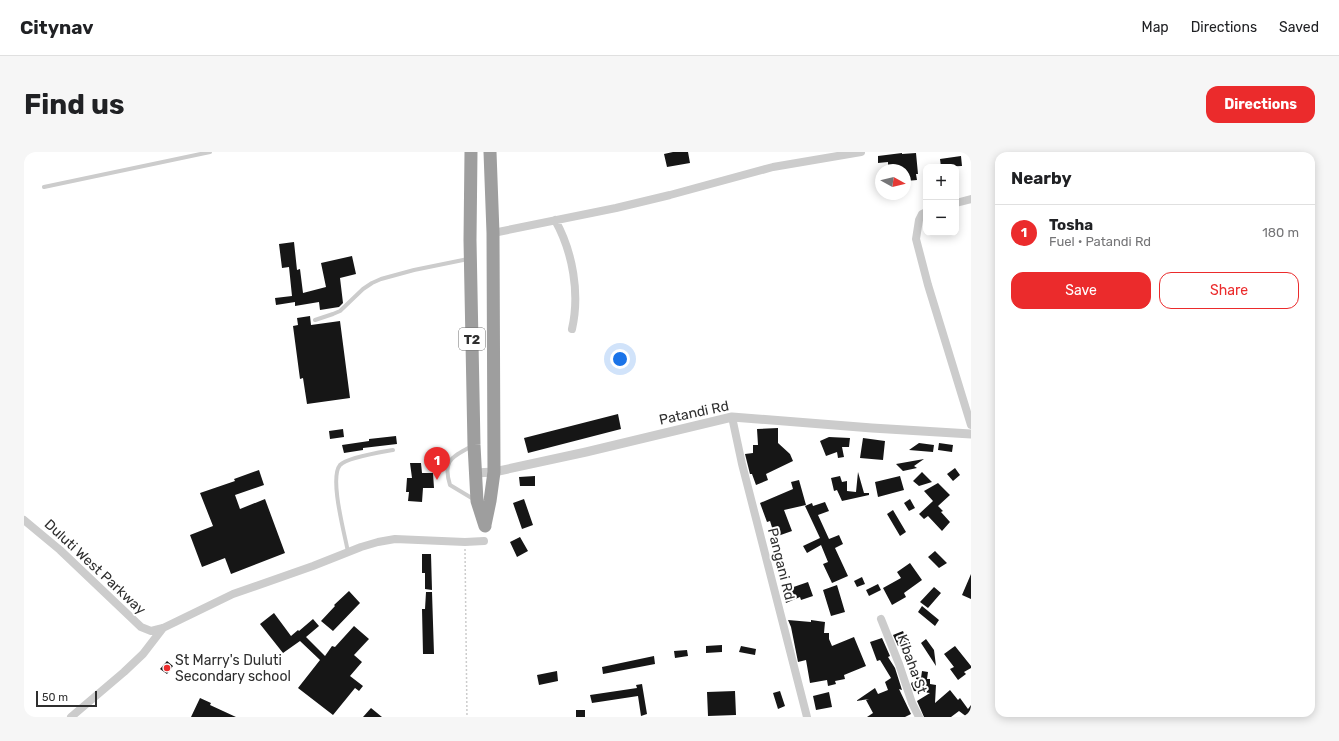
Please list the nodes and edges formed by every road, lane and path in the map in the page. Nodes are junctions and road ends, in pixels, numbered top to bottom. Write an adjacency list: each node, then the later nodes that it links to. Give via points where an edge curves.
1 (210, 152): 5 (lane)
2 (471, 152): 11 (highway, T2)
3 (490, 152): 10 (highway, T2)
4 (861, 152): 9 (street, via 773,167 670,195)
5 (44, 187)
6 (971, 199): 7 (street)
7 (959, 202)
8 (923, 214): 15 (street, via 919,220 916,239)
9 (556, 220): 10 (street); 13 (street, via 563,234 574,280 575,318)
10 (493, 233): 19 (highway, T2)
11 (470, 258): 12 (lane, via 381,279 363,289 340,311); 17 (highway, T2)
12 (315, 320)
13 (572, 330)
14 (732, 417): 16 (street, Patandi Rd); 19 (street, Patandi Rd); 30 (street, Pangani Rd)
15 (971, 425)
16 (971, 434)
17 (474, 445): 20 (highway, T2); 21 (lane, via 450,459 448,479 450,485)
18 (393, 450): 25 (lane, via 362,456 340,464 336,483)
19 (494, 472): 20 (street, Patandi Rd); 21 (highway, T2, via 485,526)
20 (475, 473): 21 (highway, T2)
21 (477, 501)
22 (24, 520): 27 (street, Duluti West Parkway, via 60,550 141,627 151,631)
23 (484, 541): 24 (street, Duluti West Parkway)
24 (465, 542): 25 (street, Duluti West Parkway, via 396,539); 29 (path)
25 (348, 552): 27 (street, Duluti West Parkway, via 233,594)
26 (881, 619): 31 (street, Kibaha St)
27 (163, 628): 28 (street, via 143,654)
28 (71, 717)
29 (467, 717)
30 (807, 717)
31 (919, 717)

